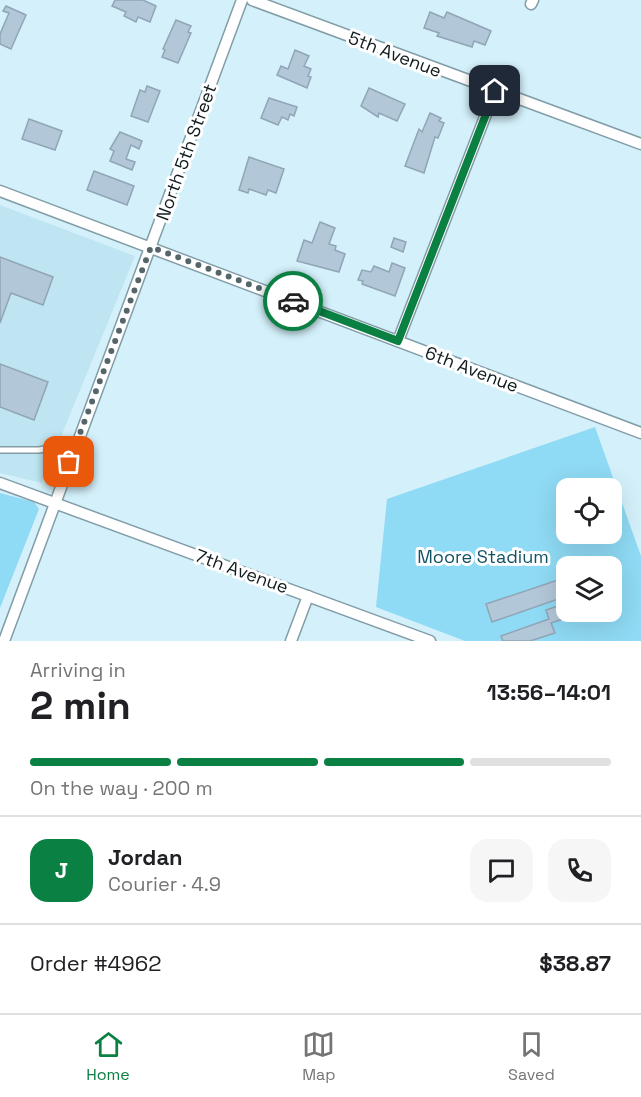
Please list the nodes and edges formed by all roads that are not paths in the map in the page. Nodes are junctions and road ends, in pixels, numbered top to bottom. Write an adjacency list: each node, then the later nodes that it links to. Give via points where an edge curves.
1 (242, 0): 6 (street, North 5th Street)
2 (252, 0): 3 (street, 5th Avenue)
3 (495, 91): 4 (street, 5th Avenue); 7 (street)
4 (641, 144)
5 (0, 190): 6 (street, 6th Avenue)
6 (151, 247): 7 (street, 6th Avenue); 9 (street, North 5th Street)
7 (398, 341): 8 (street, 6th Avenue)
8 (641, 433)
9 (77, 443): 10 (lane, via 39,450); 12 (street, North 5th Street)
10 (0, 450)
11 (0, 483): 12 (street, 7th Avenue)
12 (55, 502): 13 (street, 7th Avenue); 14 (street, North 5th Street)
13 (308, 596): 15 (street); 16 (street, 7th Avenue)
14 (4, 641)
15 (291, 641)
16 (430, 641)

